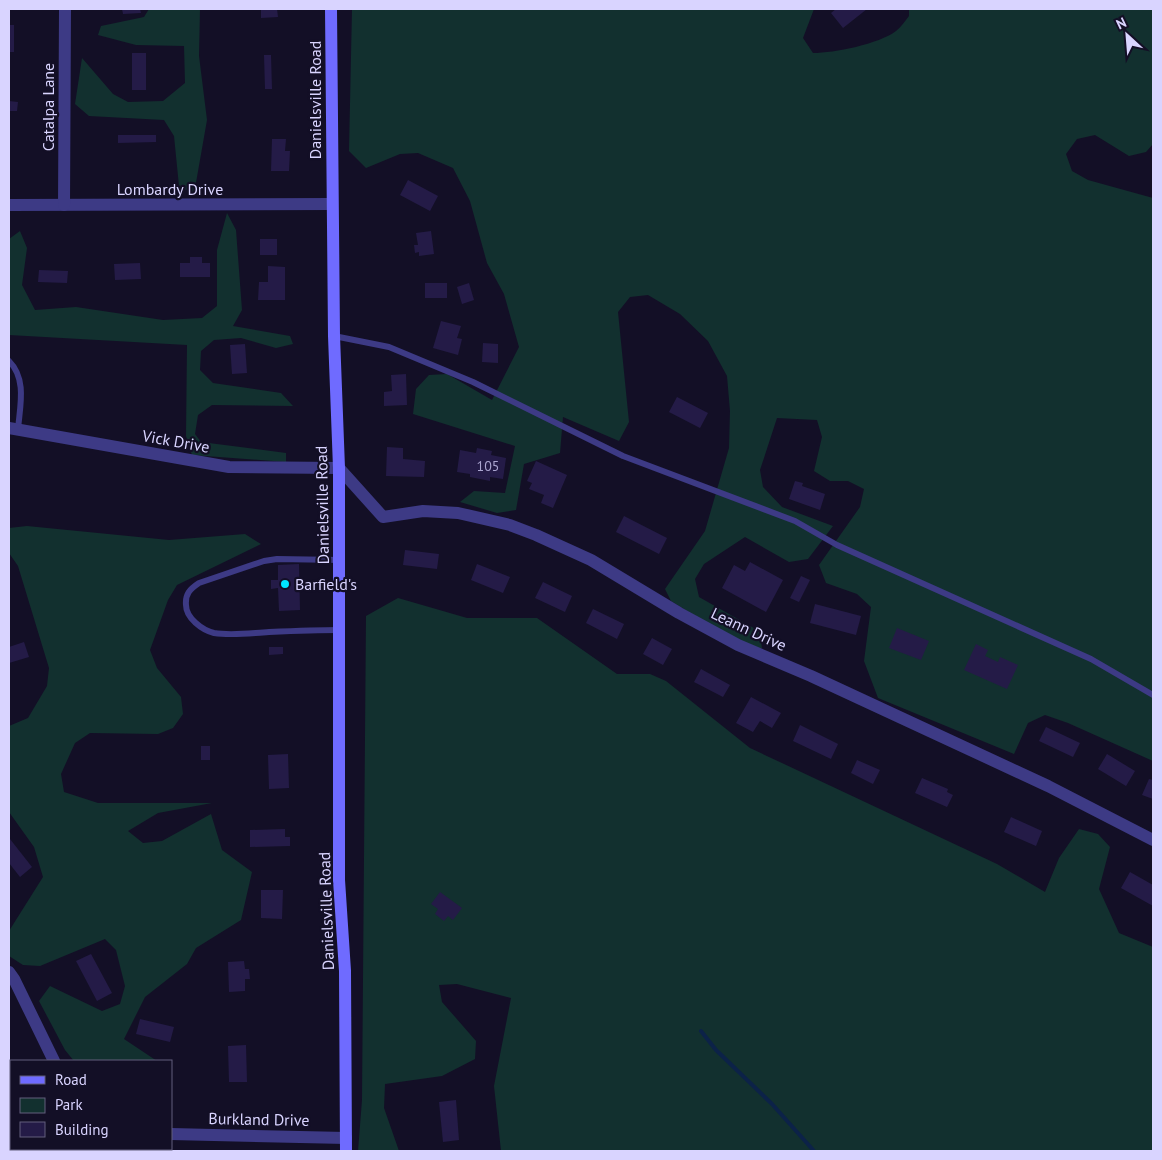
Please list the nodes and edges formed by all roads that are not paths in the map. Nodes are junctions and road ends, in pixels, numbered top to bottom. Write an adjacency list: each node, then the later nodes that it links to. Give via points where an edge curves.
1 (65, 9): 5 (street, Catalpa Lane)
2 (331, 9): 3 (main road, Danielsville Road)
3 (332, 204): 5 (street, Lombardy Drive); 6 (main road, Danielsville Road)
4 (9, 205): 5 (street, Lombardy Drive)
5 (64, 205)
6 (334, 336): 9 (main road, Danielsville Road); 12 (lane, via 388,347 474,382 623,456 795,521 837,546 1090,659)
7 (9, 361): 8 (lane, via 21,384)
8 (13, 428): 9 (street, Vick Drive, via 230,466)
9 (339, 468): 10 (main road, Danielsville Road); 13 (street, Leann Drive, via 383,517 423,511 458,513 510,525 536,535 591,560 738,645 1033,779)
10 (339, 560): 11 (main road, Danielsville Road); 11 (lane, via 264,561 198,583 186,596 189,616 212,632)
11 (339, 630): 17 (main road, Danielsville Road, via 339,880 345,971)
12 (1153, 695)
13 (1153, 840)
14 (9, 972): 15 (street)
15 (54, 1060)
16 (172, 1134): 17 (street, Burkland Drive)
17 (346, 1138): 18 (main road, Danielsville Road)
18 (346, 1151)

